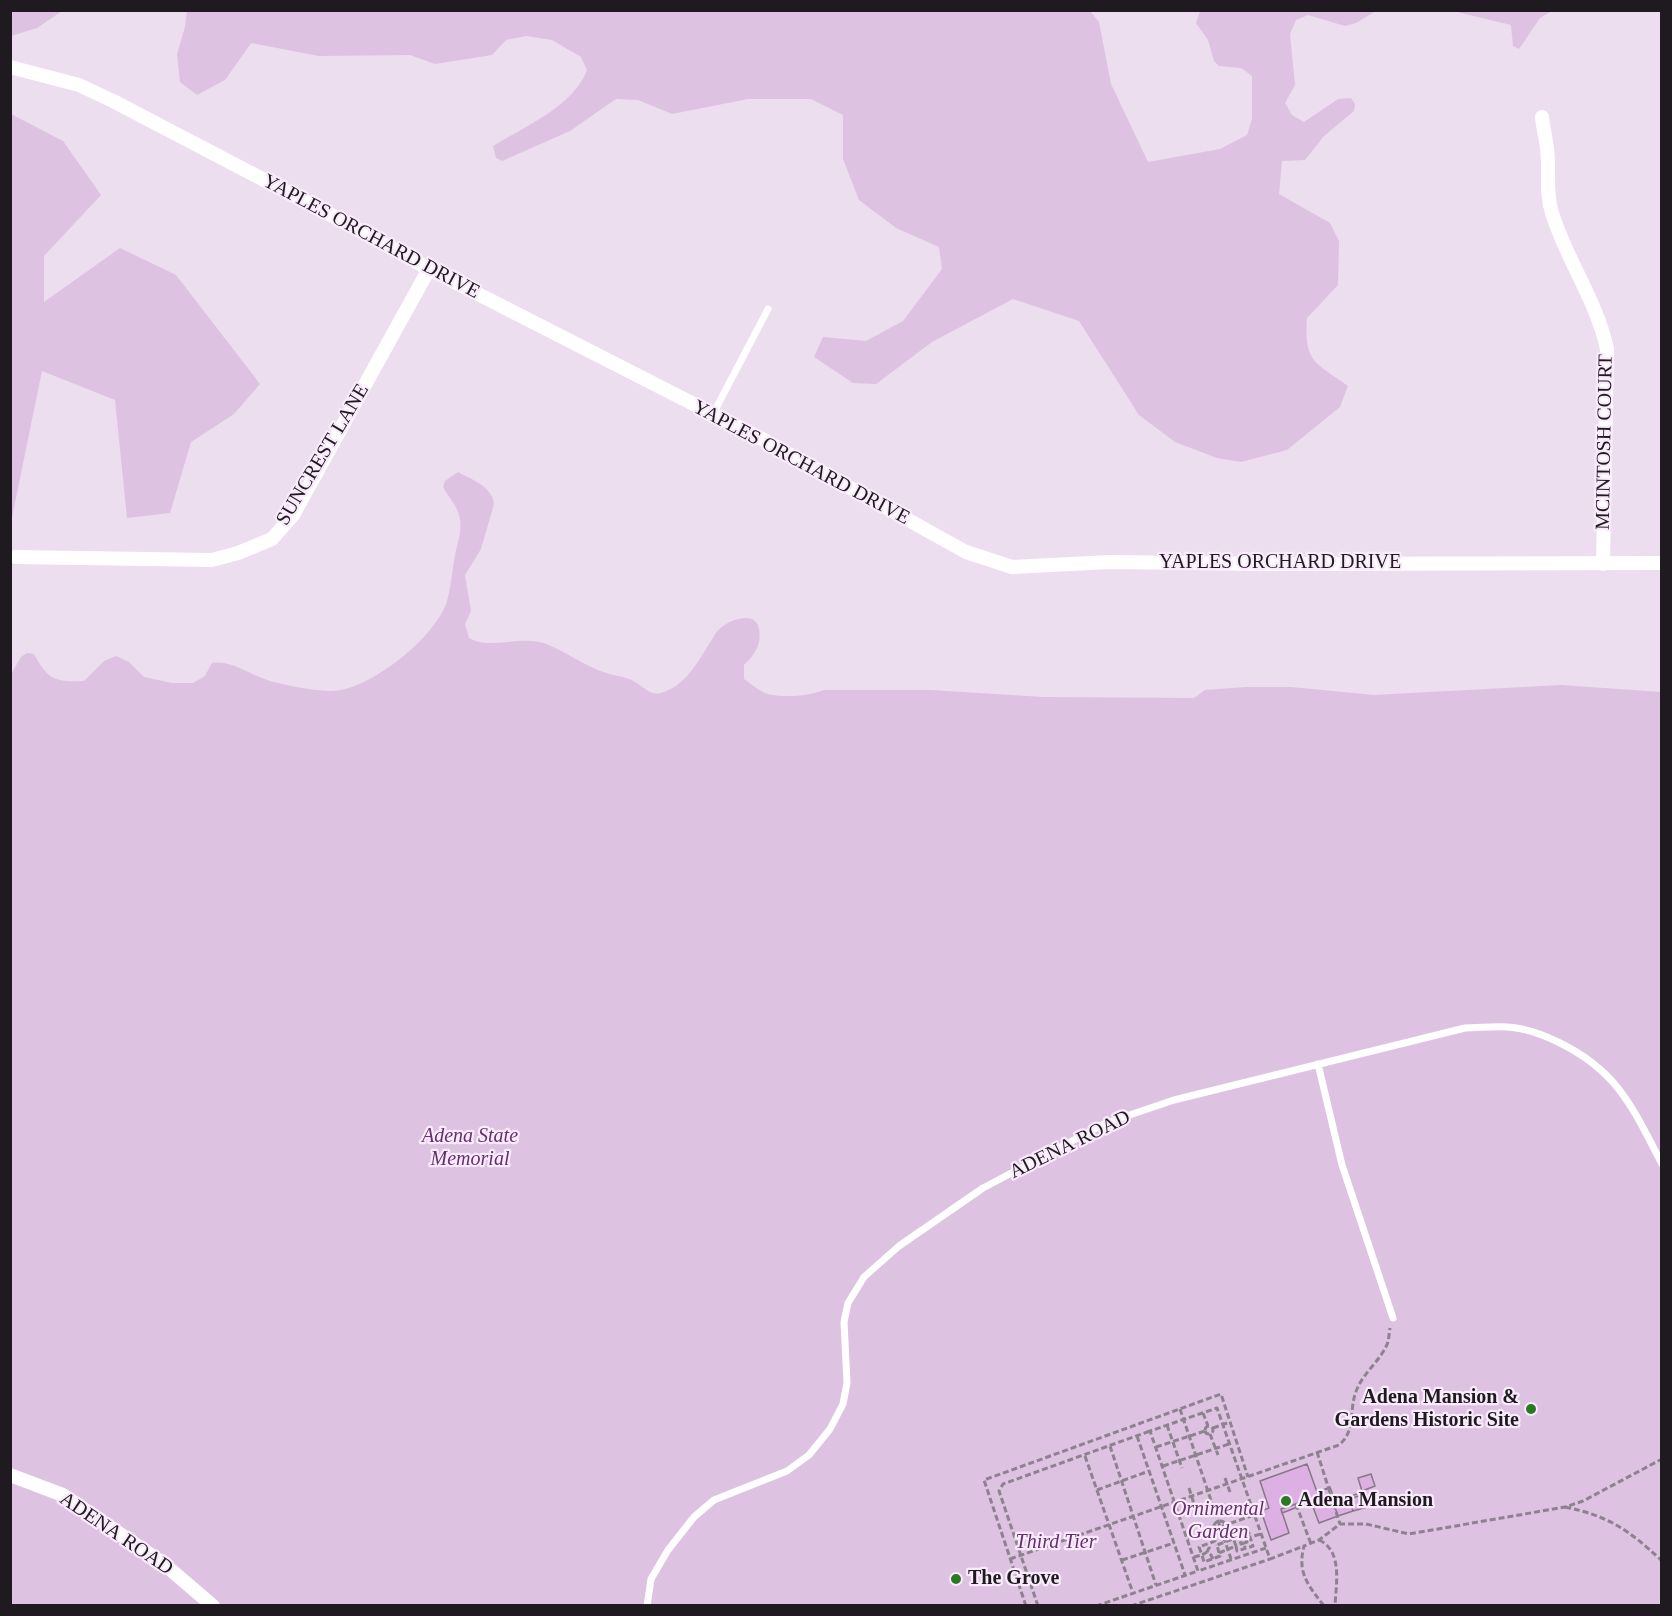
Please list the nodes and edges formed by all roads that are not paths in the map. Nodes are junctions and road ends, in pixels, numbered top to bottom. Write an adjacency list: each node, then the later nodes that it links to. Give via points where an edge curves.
1 (10, 67): 3 (street, YAPLES ORCHARD DRIVE, via 79,85 113,101)
2 (1542, 117): 8 (street, MCINTOSH COURT, via 1551,212 1596,314 1607,349)
3 (429, 269): 5 (street, YAPLES ORCHARD DRIVE); 6 (street, SUNCREST LANE, via 292,515 272,539 212,560)
4 (768, 309): 5 (lane)
5 (712, 414): 8 (street, YAPLES ORCHARD DRIVE, via 966,552 1012,567 1110,562)
6 (15, 557)
7 (1662, 563): 8 (street, YAPLES ORCHARD DRIVE)
8 (1603, 564)
9 (1318, 1064): 10 (lane, ADENA ROAD, via 1465,1028 1508,1027 1546,1035 1582,1053 1609,1076 1631,1105); 11 (lane, via 1342,1165); 14 (lane, ADENA ROAD, via 1174,1100 1106,1123 983,1188 899,1246 864,1277 848,1303 844,1322 847,1383 843,1404 830,1429 808,1455 787,1471 714,1500 694,1517 651,1579)
10 (1662, 1164)
11 (1393, 1318)
12 (10, 1475): 13 (street, ADENA ROAD, via 63,1495 164,1564)
13 (213, 1605)
14 (647, 1605)

